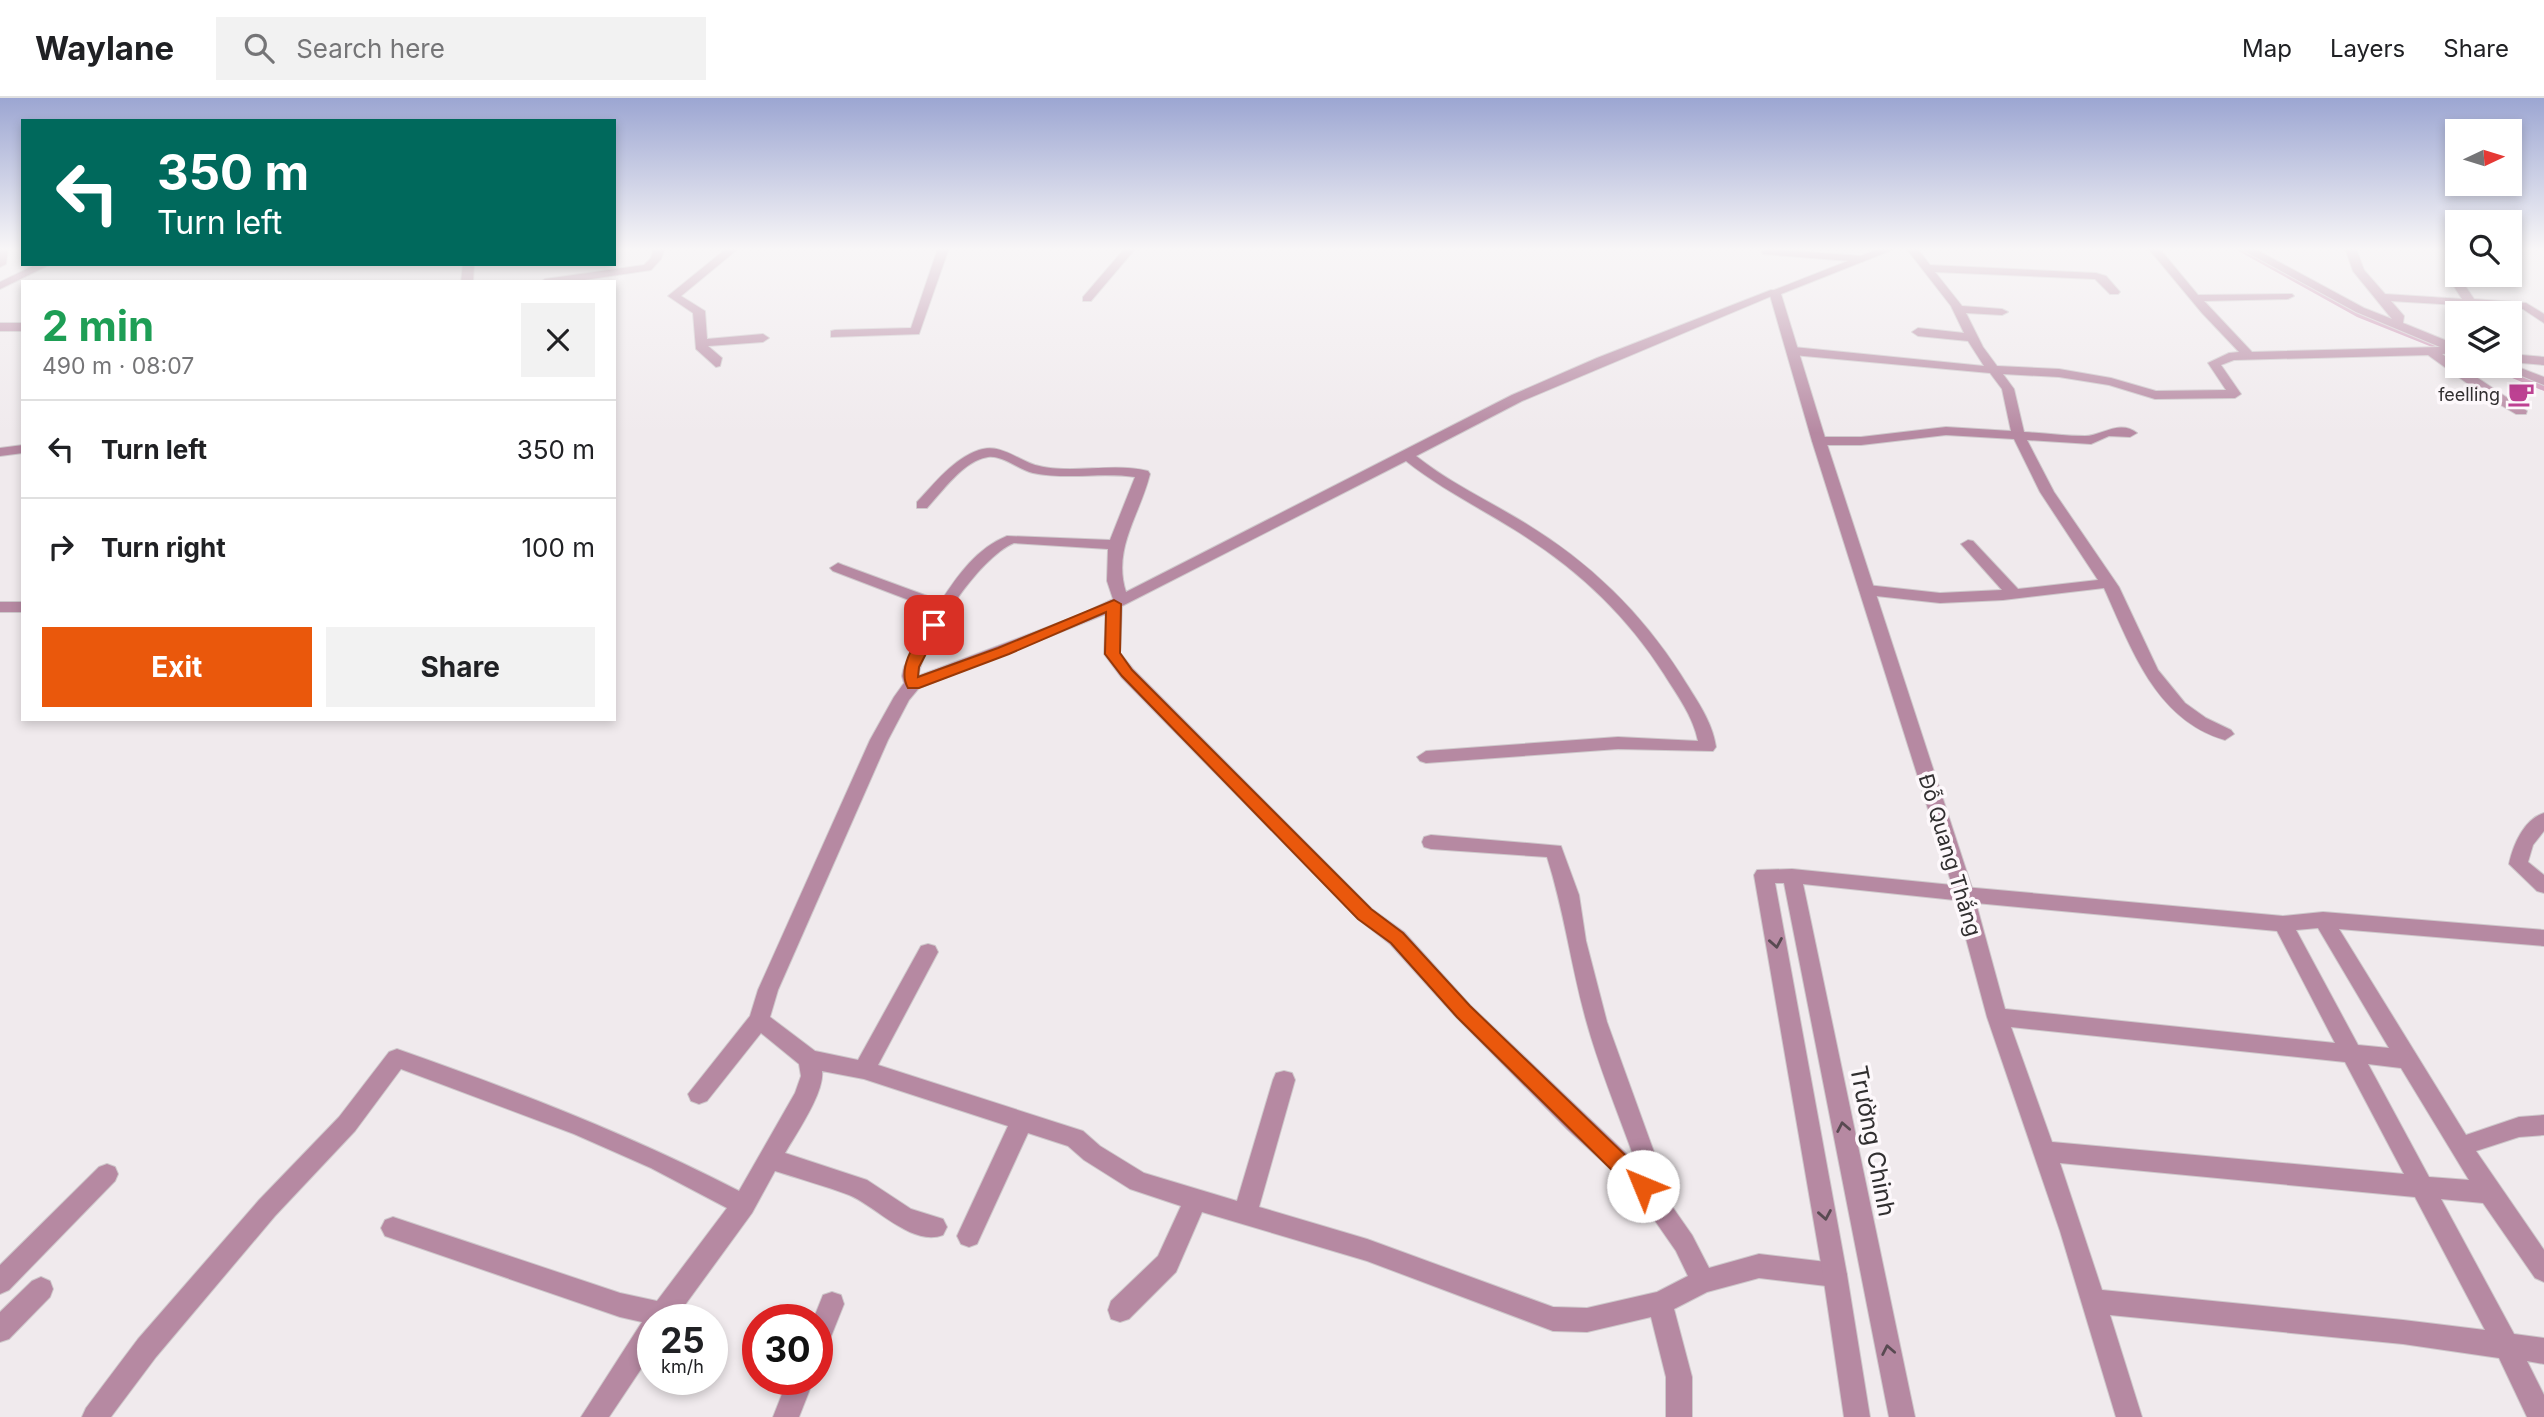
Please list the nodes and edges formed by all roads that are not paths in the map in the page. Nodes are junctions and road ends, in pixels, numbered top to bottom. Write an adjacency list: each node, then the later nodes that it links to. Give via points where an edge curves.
1 (1959, 309): 17 (street)
2 (697, 310): 18 (street)
3 (923, 310): 15 (street, via 915,331)
4 (1732, 310): 36 (street, via 1517,398)
5 (1780, 310): 21 (street, Đỗ Quang Thắng)
6 (1967, 310): 10 (street)
7 (2207, 310): 23 (street)
8 (2359, 310): 11 (street)
9 (2392, 310): 11 (street, via 2398,316)
10 (2002, 312)
11 (2393, 325): 19 (street)
12 (0, 327): 13 (street)
13 (21, 327)
14 (1918, 332): 17 (street)
15 (835, 334)
16 (763, 338): 18 (street)
17 (1974, 338): 27 (street)
18 (702, 343): 26 (street)
19 (2445, 345)
20 (2445, 350): 22 (street)
21 (1793, 351): 27 (street); 33 (street, Đỗ Quang Thắng)
22 (2435, 351): 23 (street); 30 (street, via 2486,391)
23 (2247, 354): 27 (street, via 2214,363 2235,394 2155,395 2072,375)
24 (2522, 359): 25 (street)
25 (2544, 361)
26 (716, 363)
27 (1993, 369): 32 (street, via 2008,389)
28 (2522, 373): 29 (street)
29 (2544, 381)
30 (2521, 411)
31 (2130, 433): 32 (street, via 2107,432 2091,440)
32 (2018, 434): 33 (street, via 1946,431); 41 (street, via 2047,492)
33 (1819, 441): 42 (street, Đỗ Quang Thắng)
34 (21, 449): 35 (street)
35 (0, 452)
36 (1408, 456): 44 (street); 50 (street, via 1592,576 1656,647 1693,708 1707,747 1618,743)
37 (922, 505): 39 (street, via 958,469 985,453 1043,470 1143,474)
38 (1968, 544): 43 (street)
39 (1114, 545): 44 (street, via 1112,580); 47 (street, via 1005,540 987,553)
40 (838, 568): 47 (street)
41 (2108, 583): 43 (street); 49 (street, via 2164,692 2189,715)
42 (1867, 590): 43 (street, via 1940,598); 55 (street, Đỗ Quang Thắng)
43 (2014, 594)
44 (1117, 603): 48 (street); 74 (street, via 1112,654 1127,673 1364,914 1397,938 1463,1012)
45 (0, 607): 46 (street)
46 (21, 607)
47 (944, 608): 48 (street, via 912,667)
48 (913, 684): 61 (street, via 879,740 768,990)
49 (2225, 734)
50 (1426, 757)
51 (2544, 820): 54 (street, via 2521,846 2518,864)
52 (1431, 842): 74 (street, via 1554,851 1569,895 1597,1022 1643,1152)
53 (1792, 876): 55 (street); 84 (street, one-way to 84, via 1764,875); 103 (street, Trường Chinh, one-way to 53)
54 (2544, 886)
55 (1964, 894): 57 (street); 60 (street, Đỗ Quang Thắng)
56 (2323, 920): 57 (street); 58 (street); 64 (street)
57 (2283, 925): 62 (street)
58 (2544, 938)
59 (928, 952): 65 (street)
60 (1997, 1017): 62 (street); 71 (street, Đỗ Quang Thắng)
61 (759, 1020): 63 (street); 67 (street)
62 (2353, 1055): 64 (street); 75 (street)
63 (809, 1059): 65 (street); 72 (street, via 812,1076 806,1096)
64 (2407, 1059): 70 (street)
65 (864, 1070): 68 (street)
66 (1284, 1080): 79 (street)
67 (699, 1094)
68 (1022, 1121): 77 (street, via 1075,1138 1138,1182); 82 (street)
69 (2544, 1125): 70 (street, via 2519,1127)
70 (2462, 1146): 76 (street)
71 (2043, 1151): 75 (street); 88 (street, Đỗ Quang Thắng)
72 (771, 1159): 78 (street); 80 (street, via 859,1188 905,1218)
73 (107, 1174): 86 (street)
74 (1643, 1186): 85 (street, via 1684,1242)
75 (2420, 1187): 76 (street); 94 (street)
76 (2489, 1193): 83 (street)
77 (1196, 1199): 79 (street); 91 (street, via 1167,1264)
78 (744, 1205): 90 (street); 98 (street, via 582,1127 397,1058 347,1124 267,1208 147,1348)
79 (1244, 1214): 89 (street, via 1367,1250 1553,1320 1587,1320)
80 (935, 1227)
81 (393, 1228): 92 (street)
82 (969, 1236)
83 (2544, 1270)
84 (1835, 1275): 85 (street, via 1759,1266); 102 (street)
85 (1703, 1281): 89 (street)
86 (0, 1282)
87 (41, 1289): 93 (street)
88 (2094, 1301): 94 (street); 104 (street, Đỗ Quang Thắng)
89 (1660, 1303): 101 (street, via 1679,1377)
90 (669, 1304)
91 (1120, 1310)
92 (637, 1312)
93 (0, 1330)
94 (2507, 1347): 96 (street); 105 (street)
95 (637, 1351): 99 (street)
96 (2544, 1351)
97 (795, 1395): 100 (street)
98 (95, 1417)
99 (594, 1417)
100 (786, 1417)
101 (1679, 1417)
102 (1857, 1417)
103 (1902, 1417)
104 (2129, 1417)
105 (2541, 1417)

